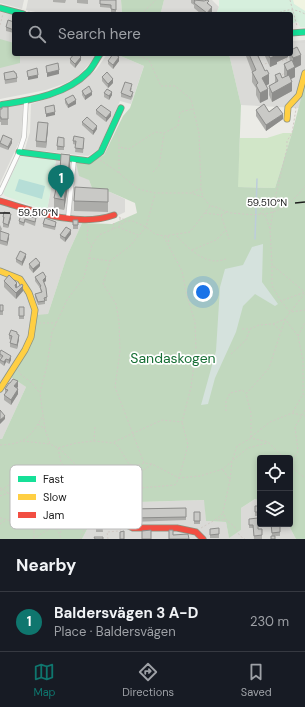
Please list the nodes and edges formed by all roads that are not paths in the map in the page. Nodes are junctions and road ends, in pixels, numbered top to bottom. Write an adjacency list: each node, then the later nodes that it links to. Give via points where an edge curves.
1 (2, 8): 2 (street)
2 (16, 12)
3 (305, 32): 4 (street)
4 (293, 33)
5 (99, 56): 7 (street, via 88,72 70,85)
6 (305, 73): 10 (street, via 299,95 288,107)
7 (26, 101): 8 (street); 11 (street, via 24,136)
8 (0, 105)
9 (121, 108): 12 (street, via 101,152 89,161)
10 (287, 119)
11 (19, 152): 12 (street); 13 (street)
12 (74, 160): 16 (street)
13 (0, 193)
14 (0, 201): 16 (street)
15 (114, 215): 16 (street, via 107,220)
16 (68, 218)
17 (0, 271): 18 (street, via 20,279 29,292 35,310 31,337 26,350)
18 (0, 389)
19 (142, 528): 20 (street, via 178,528 196,532)
20 (203, 539)

